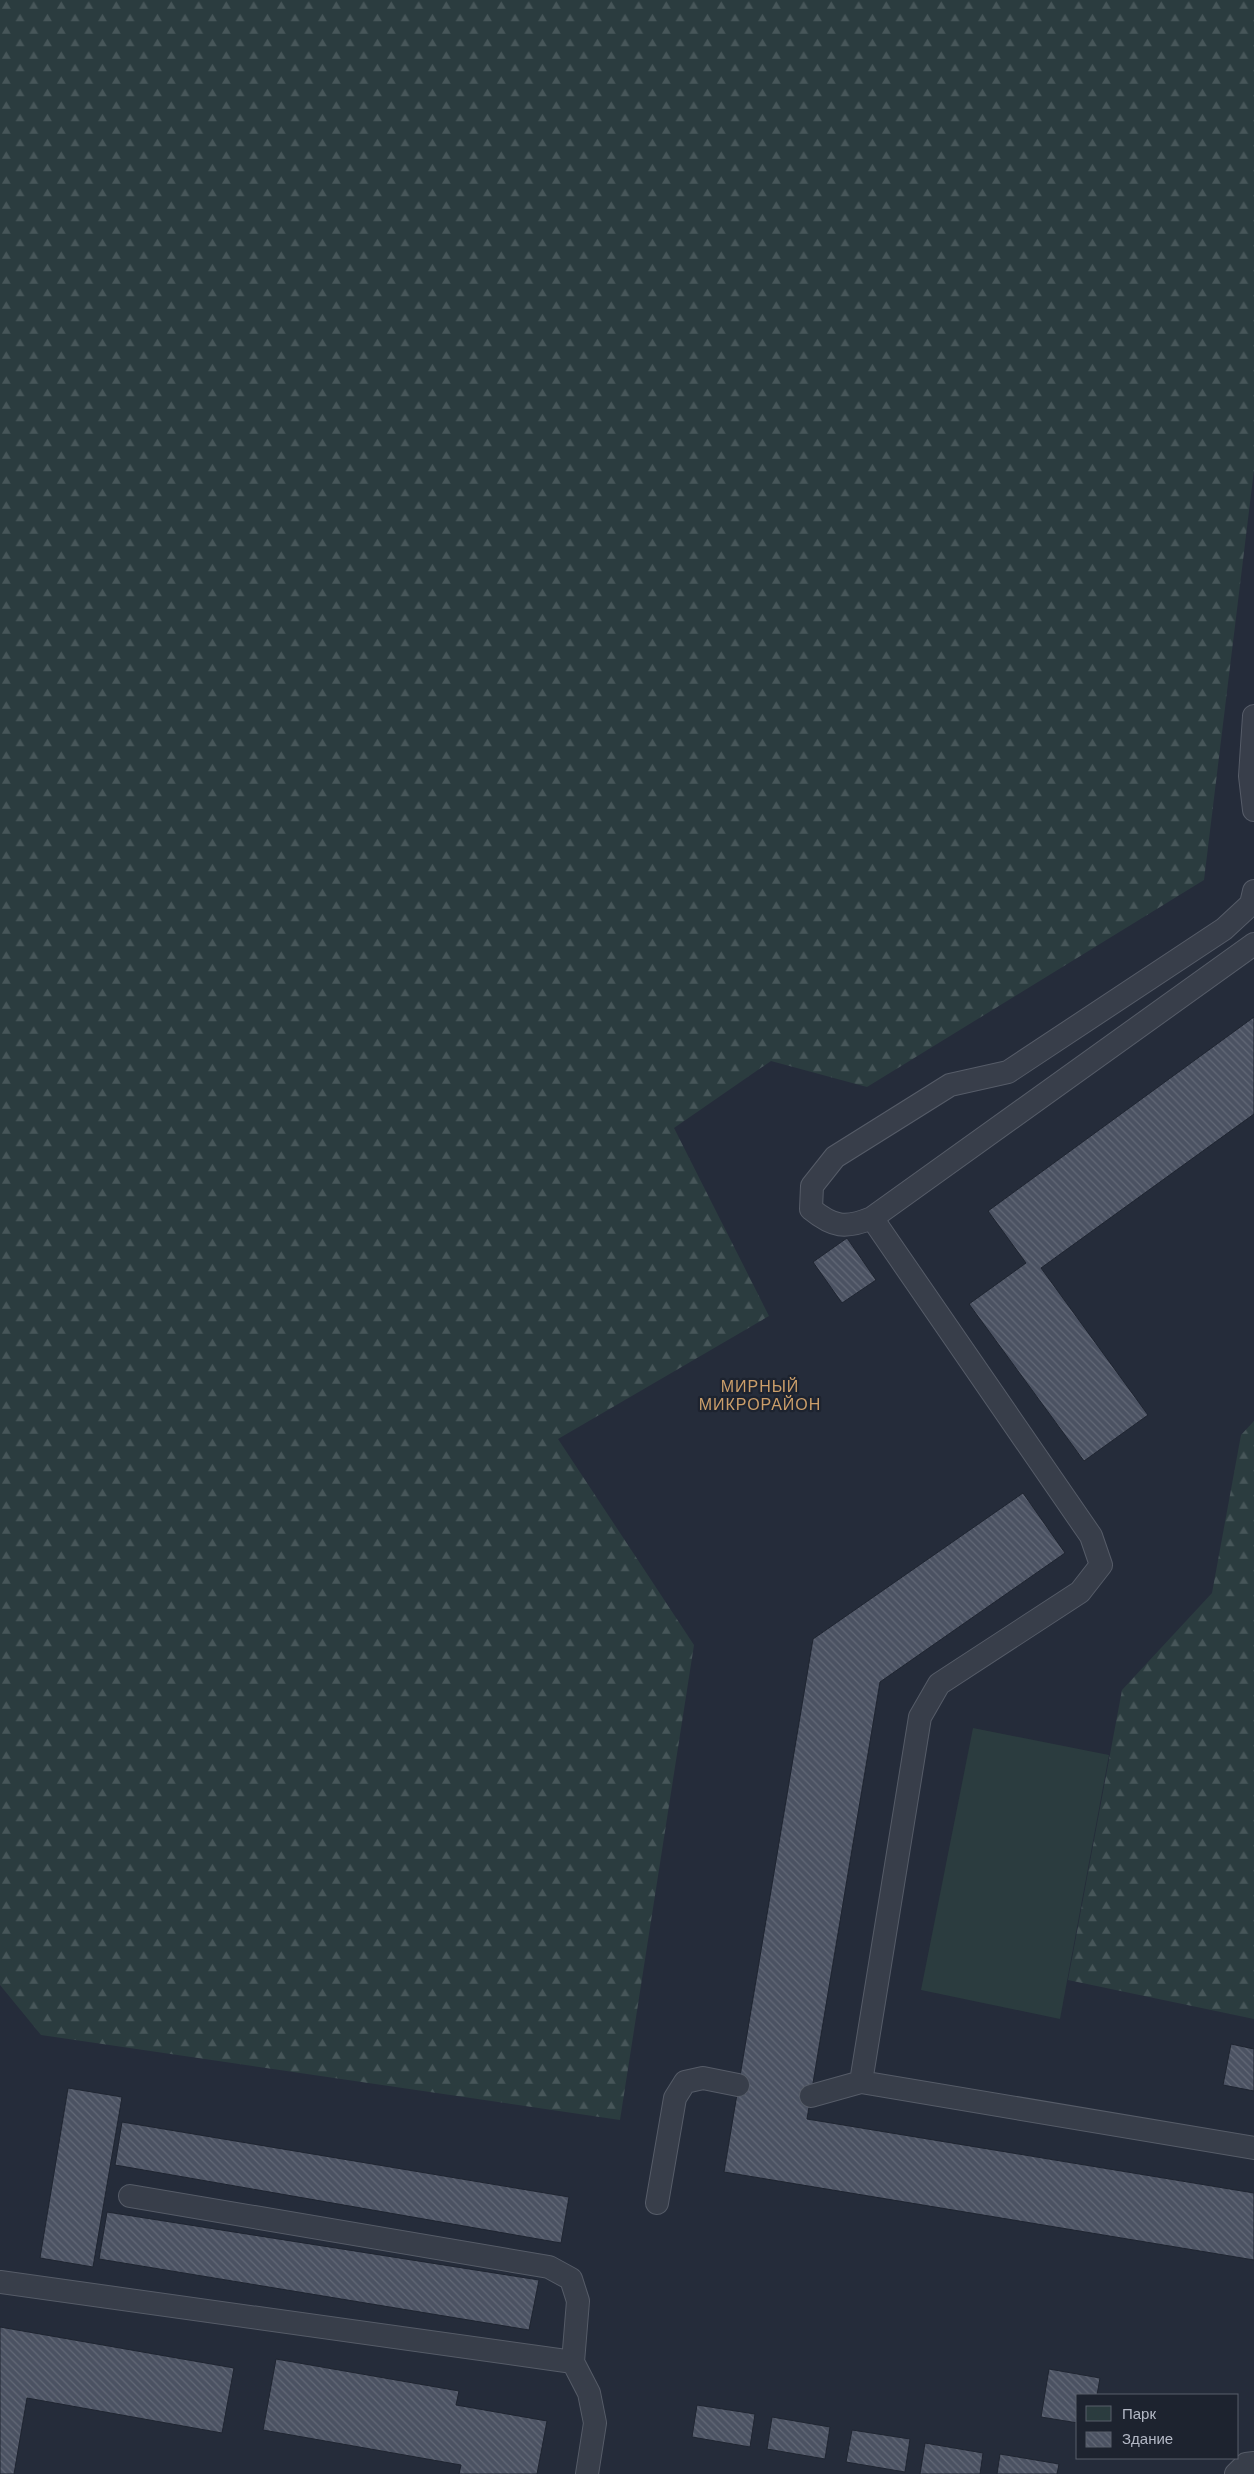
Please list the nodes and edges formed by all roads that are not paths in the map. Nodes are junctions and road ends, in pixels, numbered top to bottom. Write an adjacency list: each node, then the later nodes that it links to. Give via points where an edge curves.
1 (1254, 716): 2 (lane, via 1250,776)
2 (1254, 810)
3 (1254, 891): 5 (lane, via 1250,904 1224,929 1008,1072 950,1084 836,1157 812,1186 811,1209 828,1223 856,1224)
4 (1254, 944): 5 (lane)
5 (872, 1218): 6 (lane, via 1091,1536 1101,1565 1080,1592 939,1684 920,1717)
6 (861, 2082): 8 (lane); 9 (lane)
7 (738, 2084): 11 (lane, via 703,2078 684,2082 675,2098)
8 (811, 2096)
9 (1254, 2148)
10 (130, 2196): 13 (lane, via 549,2267 571,2280 578,2301)
11 (657, 2203)
12 (0, 2282): 13 (lane)
13 (573, 2362): 15 (lane, via 589,2393 595,2423)
14 (1254, 2463): 16 (lane, via 1246,2464)
15 (587, 2474)
16 (1236, 2474)

